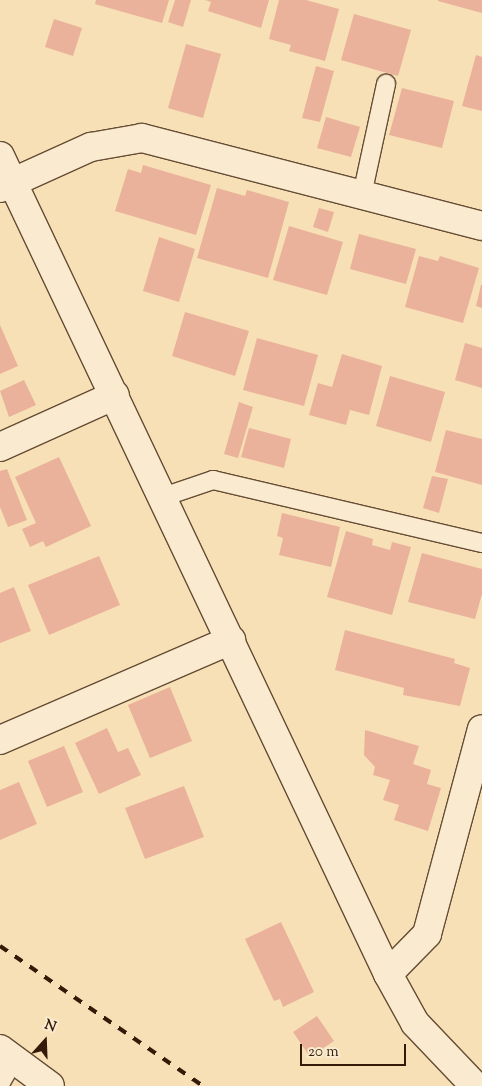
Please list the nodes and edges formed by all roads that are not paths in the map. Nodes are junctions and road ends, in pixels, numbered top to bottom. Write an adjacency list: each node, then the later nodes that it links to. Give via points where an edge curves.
1 (386, 84): 4 (lane)
2 (0, 156): 3 (street)
3 (7, 185): 4 (street, via 90,147 142,138); 6 (street)
4 (362, 195): 5 (street)
5 (482, 226)
6 (115, 395): 7 (street); 8 (street)
7 (0, 447)
8 (163, 497): 9 (lane, via 212,480); 10 (street)
9 (482, 543)
10 (231, 640): 12 (street); 13 (street)
11 (482, 729): 13 (street, via 428,934)
12 (0, 740)
13 (388, 974): 17 (street, via 415,1023)
14 (7, 1055): 15 (lane); 16 (street)
15 (0, 1084)
16 (50, 1086)
17 (475, 1086)

